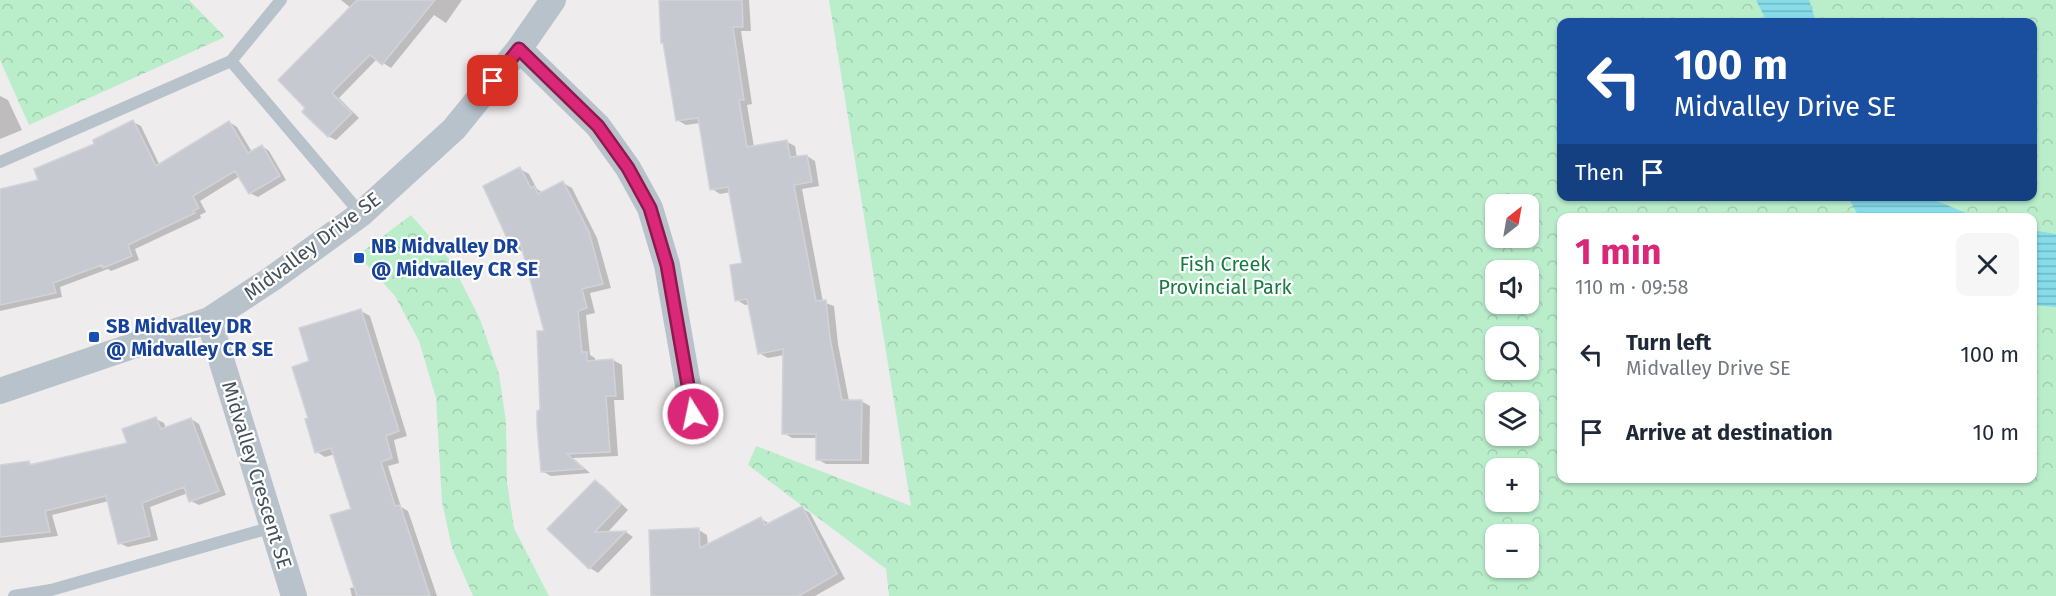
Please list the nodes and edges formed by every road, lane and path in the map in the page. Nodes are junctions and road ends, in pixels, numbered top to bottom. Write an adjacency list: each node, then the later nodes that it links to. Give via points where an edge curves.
1 (281, 0): 4 (lane)
2 (553, 0): 3 (street, Midvalley Drive SE)
3 (519, 49): 6 (street, Midvalley Drive SE, via 454,129); 9 (street, via 598,126 650,208 667,265)
4 (231, 61): 5 (lane); 6 (lane)
5 (0, 162)
6 (361, 214): 7 (street, Midvalley Drive SE)
7 (209, 320): 8 (street, Midvalley Drive SE); 10 (street, Midvalley Crescent SE)
8 (0, 391)
9 (693, 414)
10 (273, 527): 11 (lane, via 51,590); 12 (street, Midvalley Crescent SE)
11 (14, 596)
12 (294, 596)

